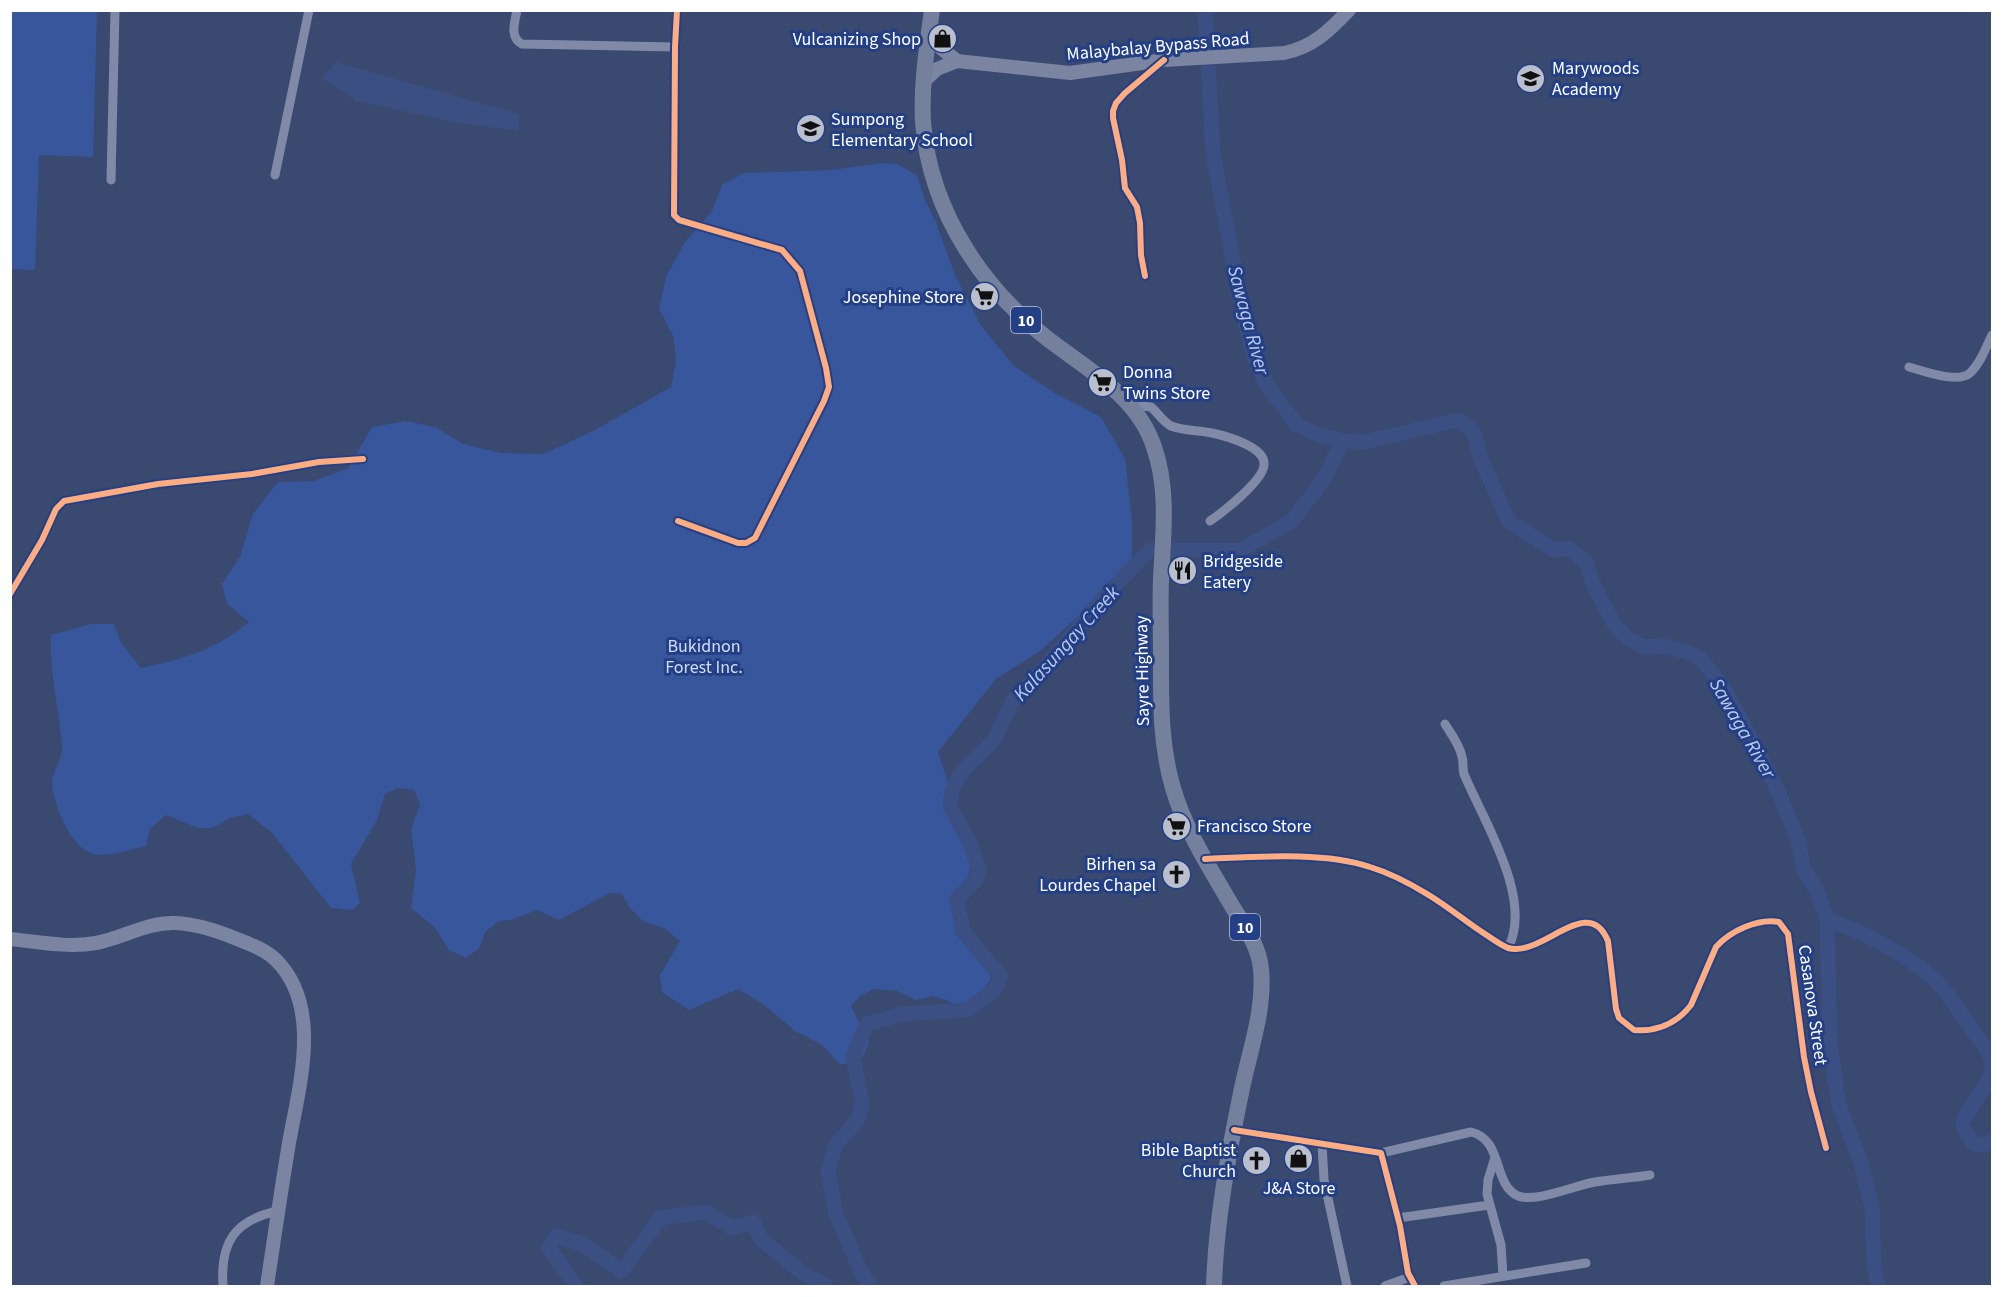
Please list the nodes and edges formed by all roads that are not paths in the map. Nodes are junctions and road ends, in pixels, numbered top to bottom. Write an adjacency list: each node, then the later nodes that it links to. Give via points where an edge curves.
1 (115, 10): 13 (street)
2 (309, 10): 12 (street)
3 (517, 10): 8 (street, via 514,34 518,42 526,44)
4 (677, 10): 8 (street)
5 (932, 10): 7 (highway, 10)
6 (1349, 10): 9 (main road, Malaybalay Bypass Road, via 1309,45 1284,53)
7 (930, 31): 10 (main road, via 941,48); 11 (highway, 10)
8 (675, 47): 19 (street, via 673,212 685,222 782,250 792,260 800,272 828,387 755,538 738,543)
9 (1170, 60): 10 (main road, Malaybalay Bypass Road, via 1070,73); 14 (street, via 1125,93 1113,111 1125,188 1137,207)
10 (957, 61): 11 (main road, via 937,69)
11 (924, 81): 17 (highway, Sayre Highway / 10, via 923,120 930,168 948,217 967,252 1020,315)
12 (275, 175)
13 (111, 180)
14 (1145, 276)
15 (1992, 335): 16 (street, via 1972,371 1963,377)
16 (1909, 367)
17 (1131, 405): 20 (street, via 1151,407 1172,427 1214,433 1247,444 1261,455 1263,471 1241,497); 23 (highway, Sayre Highway / 10, via 1156,452 1164,494 1161,718 1166,763 1177,803)
18 (363, 459): 21 (street, via 158,484 64,501)
19 (678, 521)
20 (1210, 522)
21 (10, 594)
22 (1445, 724): 25 (street, via 1461,752 1465,776 1506,871 1515,917 1515,931)
23 (1205, 859): 25 (street, via 1302,858 1367,866 1427,894); 26 (highway, Sayre Highway / 10, via 1258,952 1261,968 1261,1002)
24 (10, 939): 33 (main road, via 94,944 157,924 175,923 224,934 276,959 293,982 300,1000 303,1042)
25 (1508, 948): 28 (street, Casanova Street, via 1542,942 1578,922 1597,926 1608,941 1619,1018 1634,1030 1643,1031 1671,1024 1686,1012 1722,940 1754,924 1779,922 1788,934 1804,1057)
26 (1234, 1130): 27 (street); 40 (highway, Sayre Highway / 10, via 1217,1237)
27 (1322, 1144): 29 (street); 41 (street, via 1324,1180)
28 (1826, 1148)
29 (1381, 1153): 30 (street, via 1471,1132 1487,1139); 34 (street)
30 (1495, 1157): 31 (street, via 1504,1181 1520,1197); 32 (street, via 1488,1180)
31 (1650, 1175)
32 (1489, 1205): 34 (street); 36 (street, via 1501,1245)
33 (278, 1211): 38 (street, via 252,1219 232,1236 223,1259); 39 (main road)
34 (1398, 1218): 37 (street)
35 (1586, 1263): 36 (street)
36 (1503, 1276): 44 (street)
37 (1410, 1277): 42 (street); 43 (street)
38 (223, 1287)
39 (267, 1287)
40 (1214, 1287)
41 (1347, 1287)
42 (1385, 1287)
43 (1415, 1287)
44 (1444, 1287)

